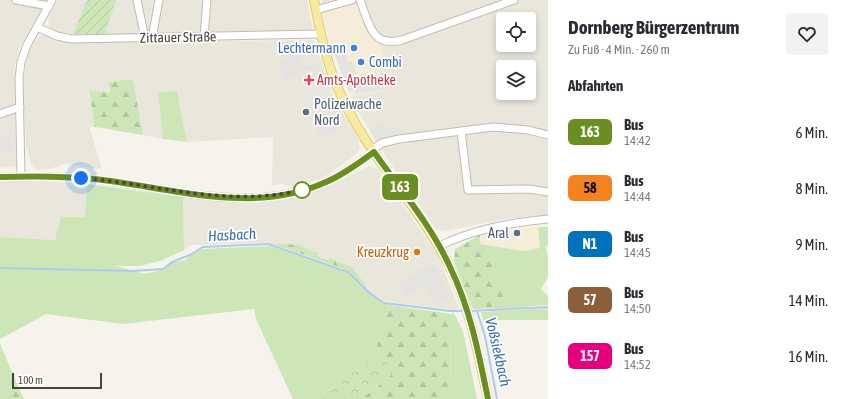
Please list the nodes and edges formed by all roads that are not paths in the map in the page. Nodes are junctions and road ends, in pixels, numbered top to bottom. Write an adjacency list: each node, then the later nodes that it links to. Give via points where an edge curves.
1 (16, 0): 9 (street)
2 (137, 0): 14 (street)
3 (159, 0): 14 (street)
4 (206, 0): 13 (street)
5 (314, 0): 10 (main road)
6 (352, 0): 10 (street)
7 (360, 0): 8 (street, via 373,33 382,41 391,42)
8 (514, 0)
9 (51, 3): 11 (street)
10 (316, 10): 12 (main road)
11 (37, 27): 14 (street, Zittauer Straße, via 62,38); 15 (street, via 21,62)
12 (321, 34): 13 (street, Zittauer Straße); 19 (main road, via 339,91)
13 (204, 37): 14 (street, Zittauer Straße)
14 (149, 38)
15 (20, 107): 16 (street); 20 (street)
16 (0, 114)
17 (461, 131): 18 (street, via 493,127 528,130); 19 (street, via 393,140 382,143); 22 (street, via 468,190 529,189)
18 (548, 135)
19 (374, 150): 20 (street, via 346,172 325,183 294,192 258,198 207,196 94,179); 24 (main road)
20 (21, 176): 21 (street)
21 (0, 177)
22 (548, 192)
23 (548, 219): 24 (street, via 500,225 462,235)
24 (439, 246): 25 (main road, via 465,303)
25 (488, 399)

